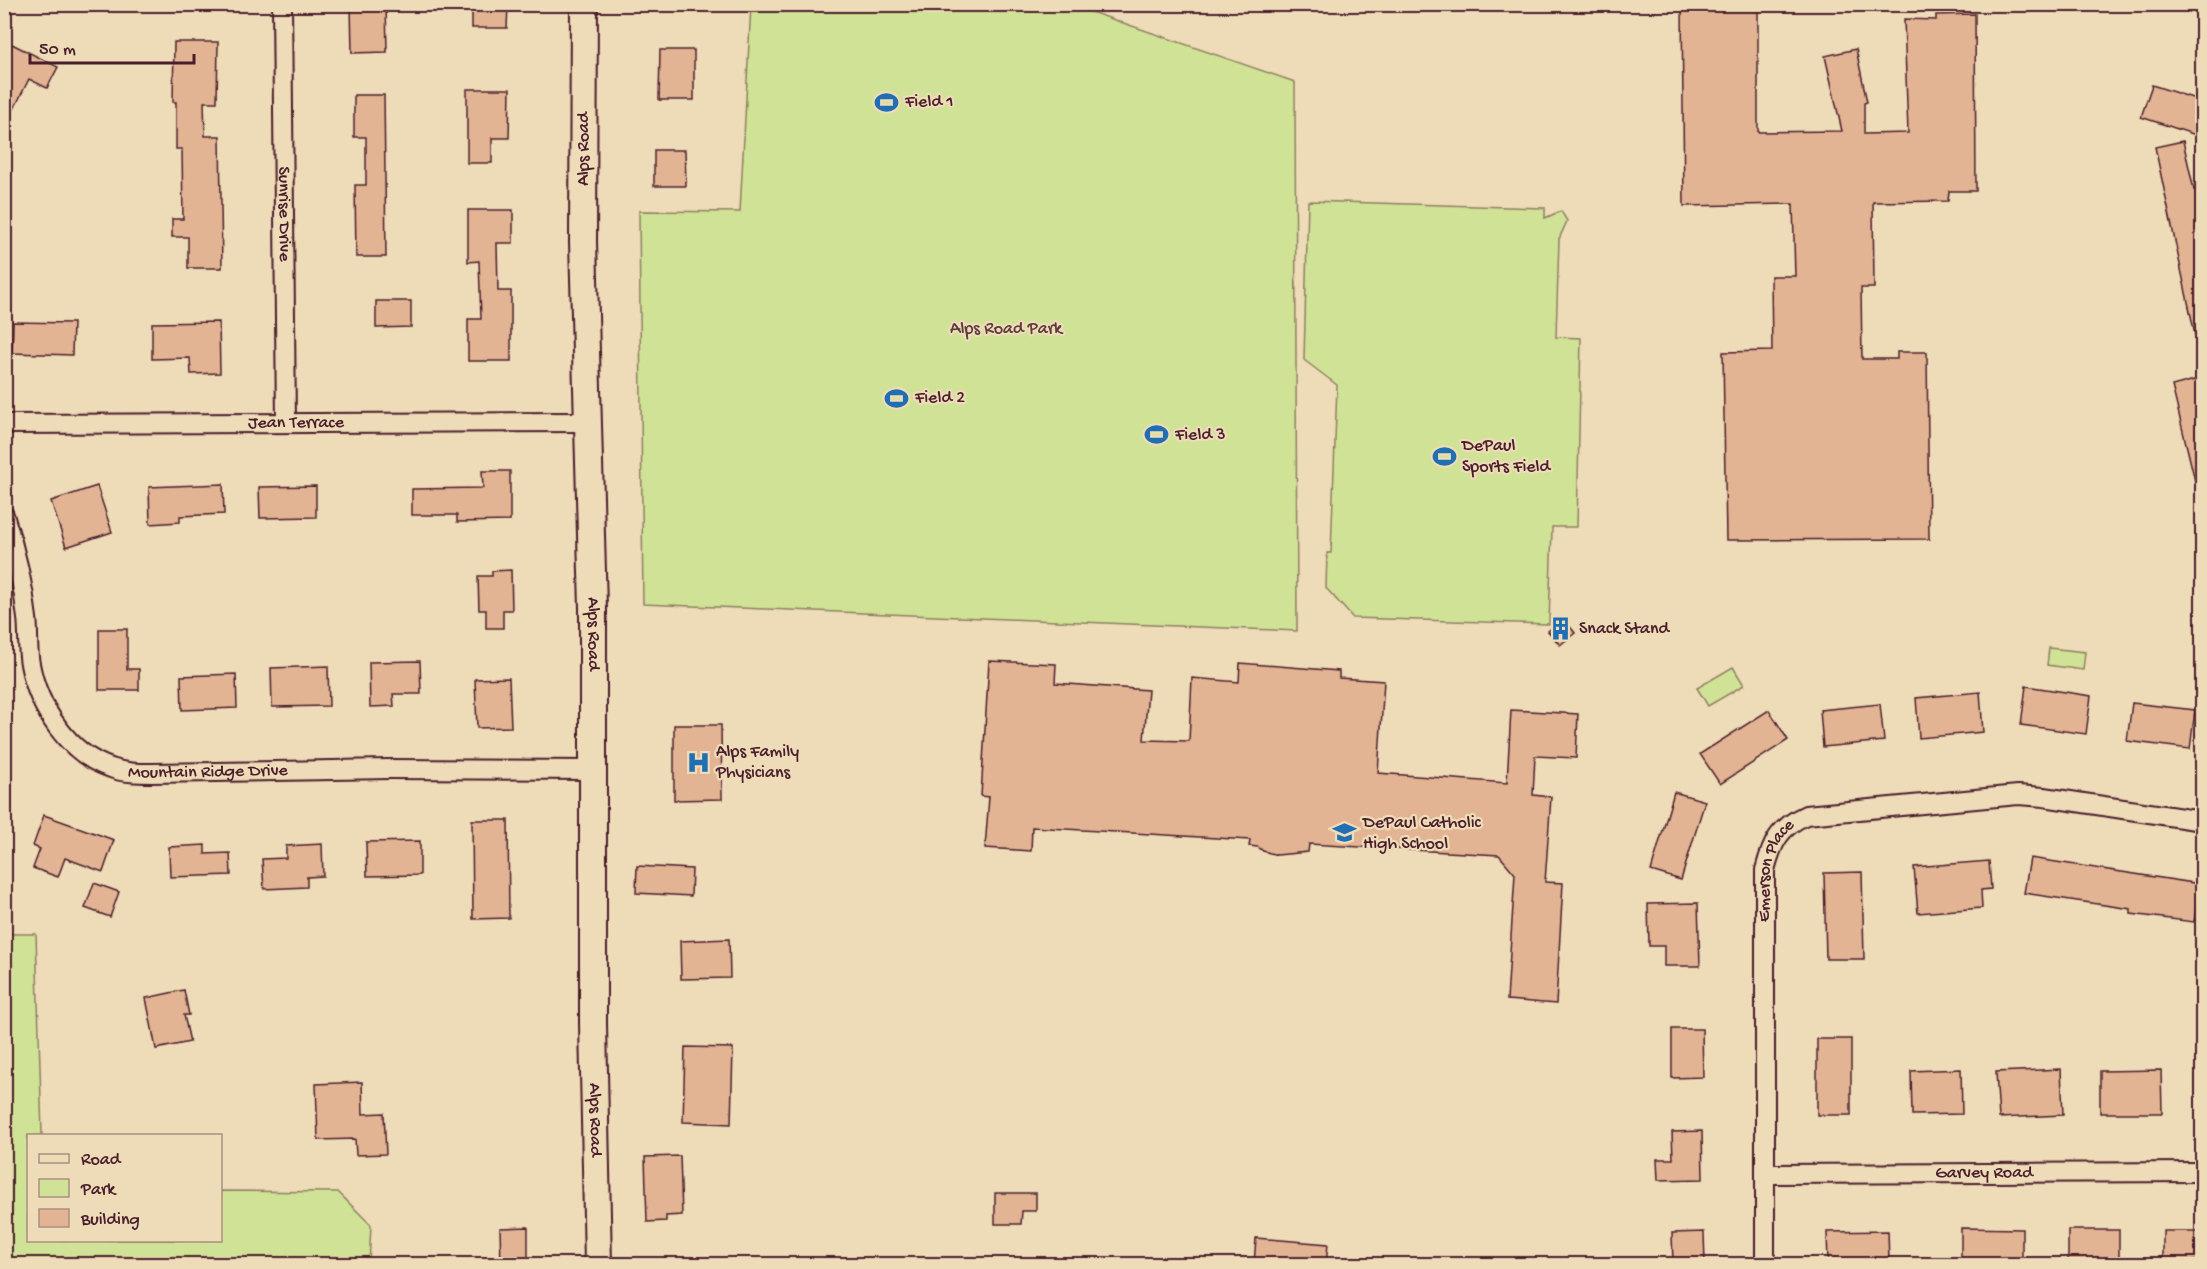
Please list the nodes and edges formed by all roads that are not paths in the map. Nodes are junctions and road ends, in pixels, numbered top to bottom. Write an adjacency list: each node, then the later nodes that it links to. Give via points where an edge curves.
1 (282, 4): 4 (street, Sunrise Drive)
2 (584, 4): 3 (main road, Alps Road, via 583,242)
3 (589, 422): 4 (street, Jean Terrace); 7 (main road, Alps Road)
4 (286, 423): 5 (street, Jean Terrace)
5 (4, 424)
6 (4, 515): 7 (street, Mountain Ridge Drive, via 21,575 30,664 43,702 57,727 96,762 127,772 152,773)
7 (593, 770): 11 (main road, Alps Road)
8 (2202, 821): 10 (street, Emerson Place, via 2018,795 1806,815 1791,822 1770,851 1766,870)
9 (2202, 1172): 10 (street, Garvey Road)
10 (1765, 1174): 12 (street, Emerson Place)
11 (598, 1264)
12 (1765, 1264)

